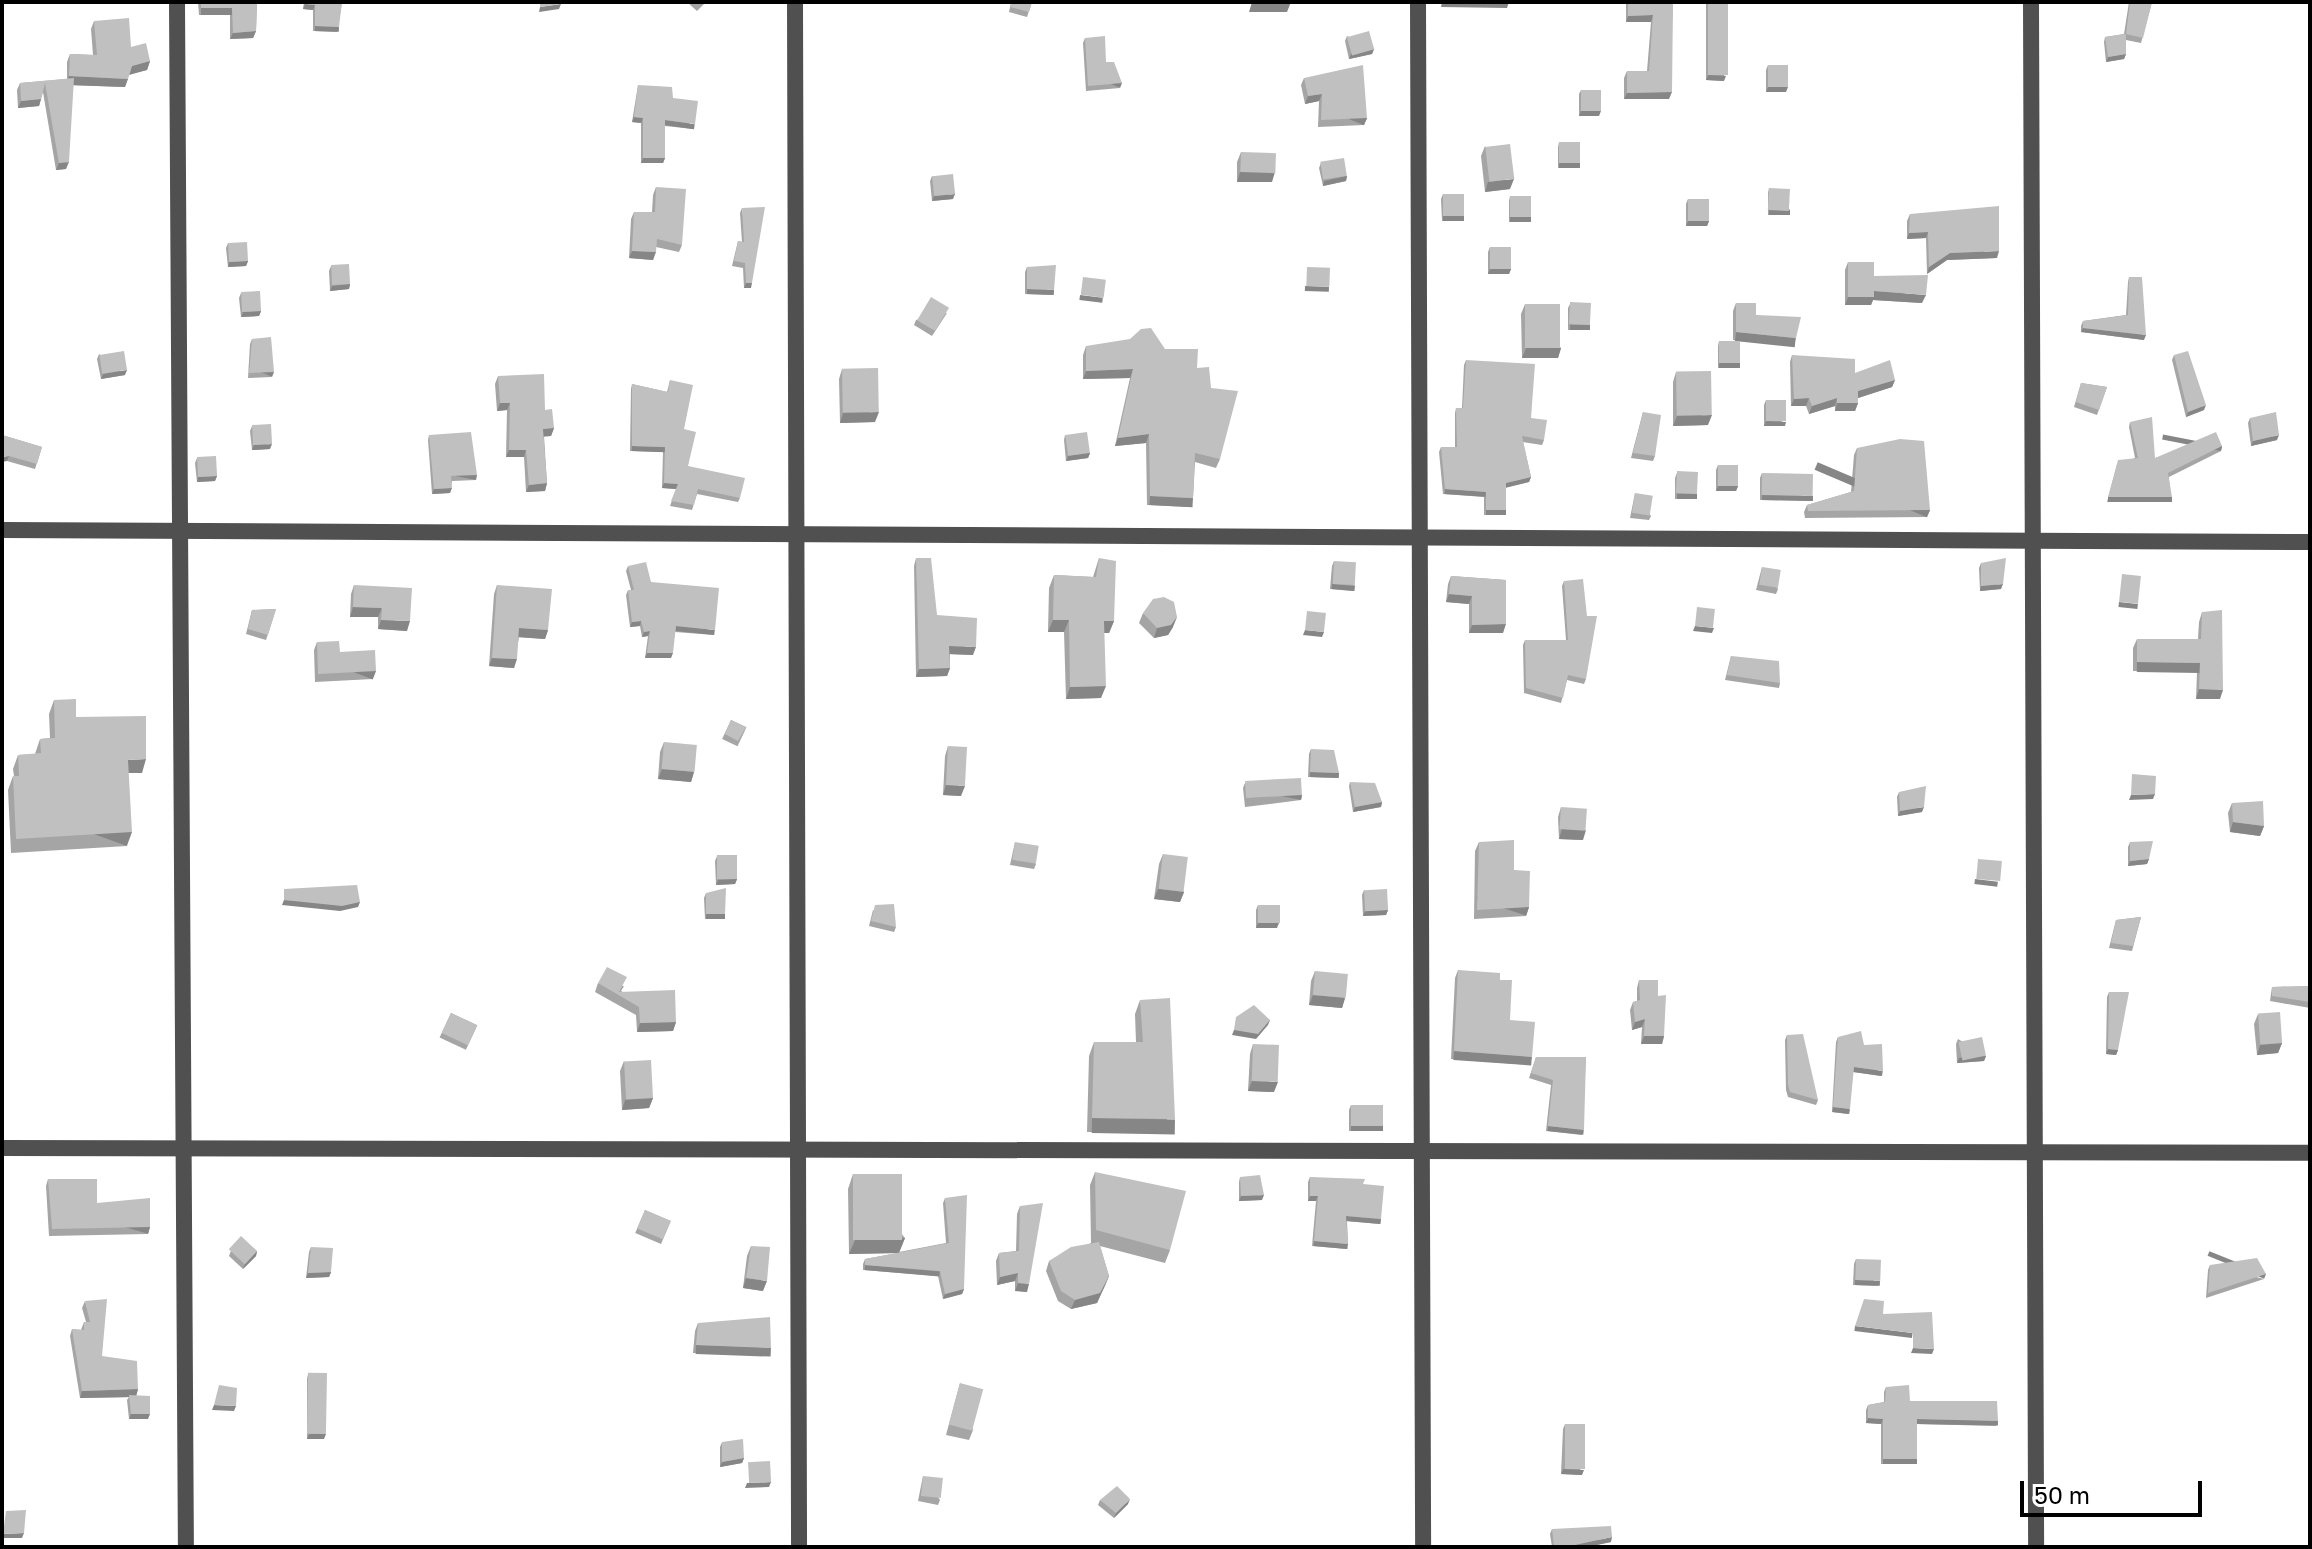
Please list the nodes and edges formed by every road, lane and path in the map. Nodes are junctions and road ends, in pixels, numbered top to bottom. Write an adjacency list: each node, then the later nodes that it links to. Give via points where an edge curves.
1 (177, 2): 6 (street)
2 (795, 2): 7 (street)
3 (1418, 2): 8 (street)
4 (2031, 2): 9 (street)
5 (2, 530): 6 (street)
6 (180, 531): 7 (street); 12 (street)
7 (796, 534): 8 (street); 13 (street)
8 (1420, 537): 9 (street); 14 (street)
9 (2034, 540): 10 (street); 15 (street)
10 (2310, 542)
11 (2, 1148): 12 (street)
12 (184, 1149): 13 (street); 17 (street)
13 (798, 1150): 14 (street); 18 (street)
14 (1422, 1151): 15 (street); 19 (street)
15 (2035, 1153): 16 (street); 20 (street)
16 (2310, 1153)
17 (186, 1547)
18 (799, 1547)
19 (1423, 1547)
20 (2036, 1547)

